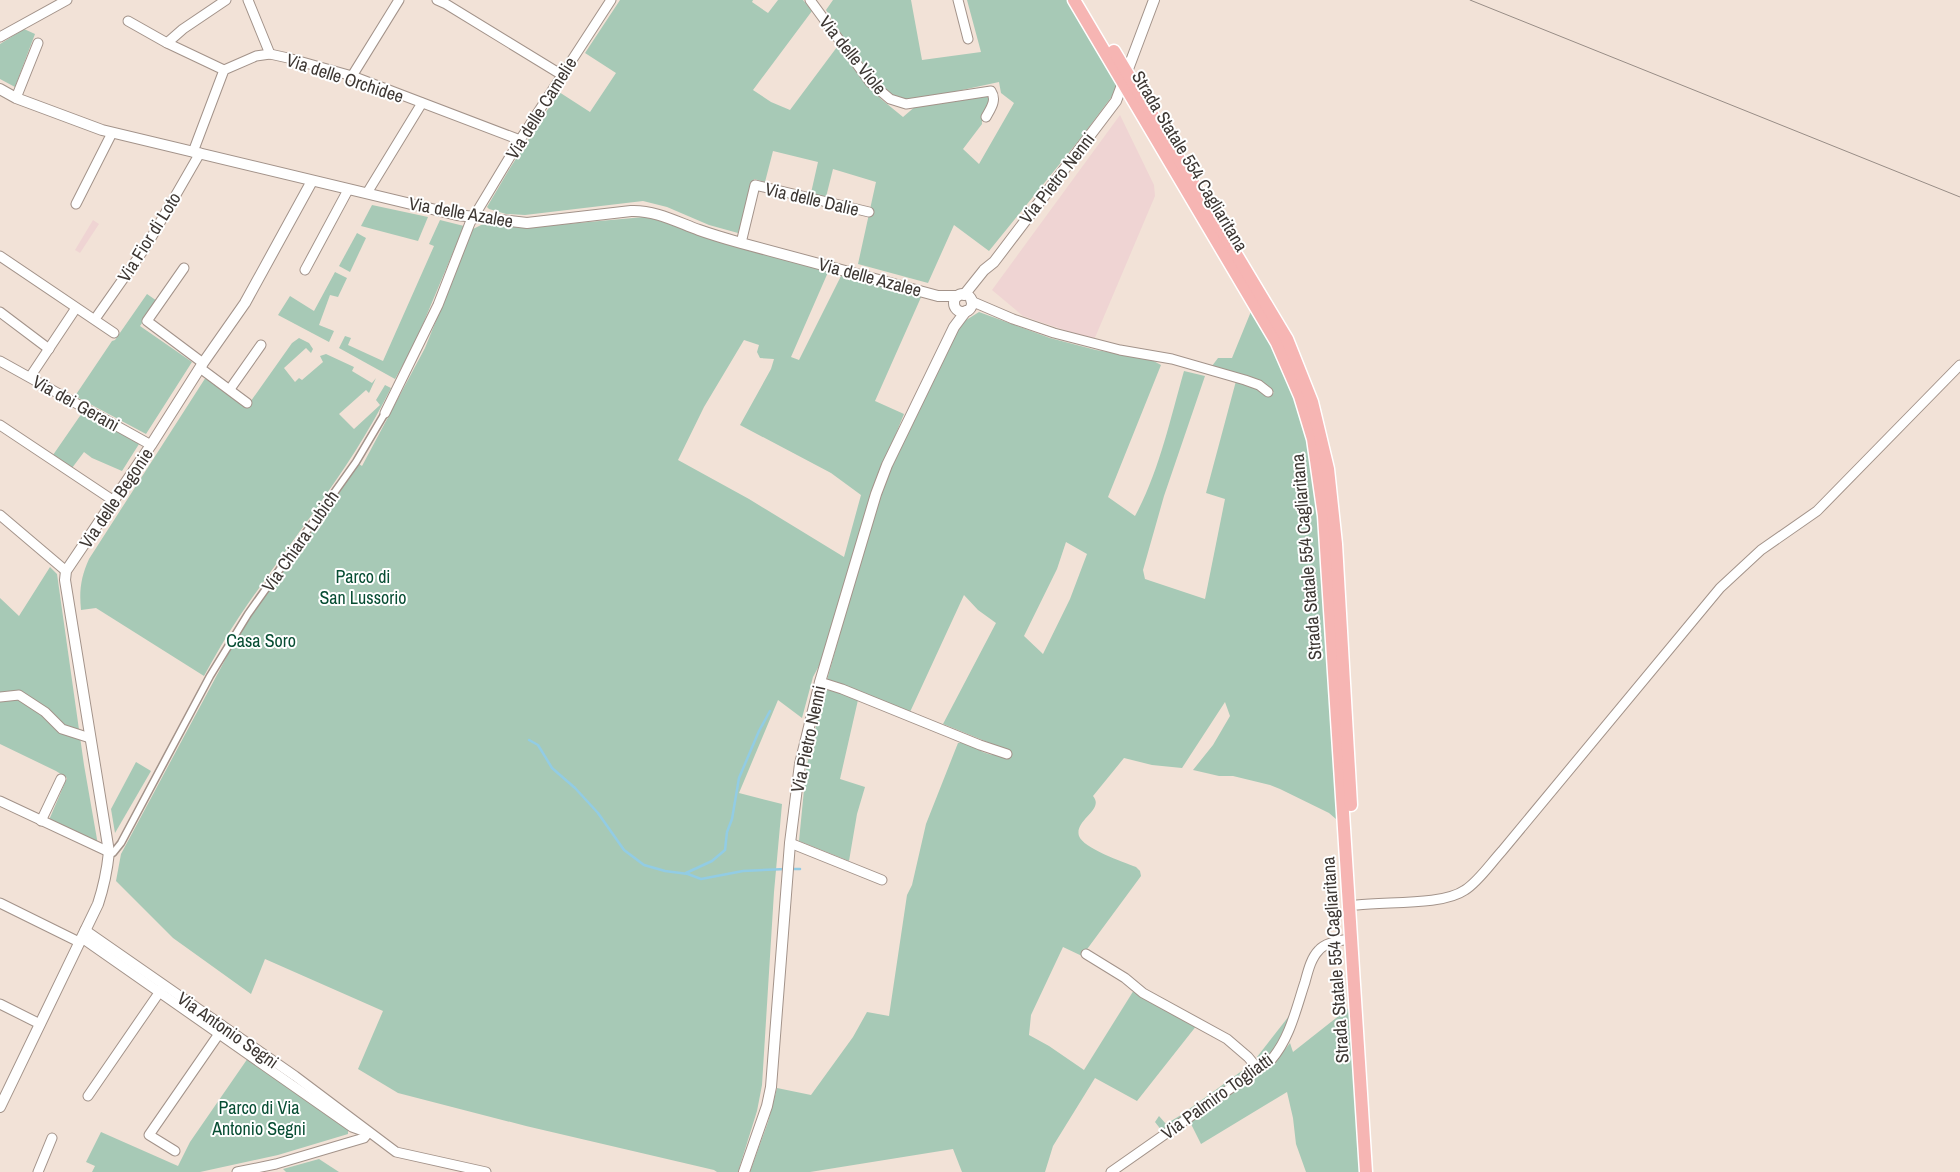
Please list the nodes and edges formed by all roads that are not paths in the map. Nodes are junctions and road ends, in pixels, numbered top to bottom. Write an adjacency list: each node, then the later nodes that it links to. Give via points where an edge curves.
1 (67, 0): 13 (street)
2 (226, 0): 16 (street)
3 (248, 0): 17 (street)
4 (399, 0): 20 (street)
5 (438, 0): 19 (street)
6 (611, 0): 19 (street, Via delle Camelie)
7 (810, 0): 25 (street, Via delle Viole, via 870,82 890,99 906,104 991,91 993,103)
8 (958, 0): 14 (street)
9 (1074, 0): 21 (main road, Strada Statale 554 Cagliaritana)
10 (1084, 0): 21 (main road, Strada Statale 554 Cagliaritana)
11 (1154, 0): 21 (street, Via Pietro Nenni)
12 (128, 21): 16 (street)
13 (0, 37)
14 (968, 39)
15 (38, 43): 23 (street)
16 (167, 43): 18 (street)
17 (270, 54): 18 (street, Via delle Orchidee, via 256,56); 20 (street, Via delle Orchidee)
18 (224, 70): 28 (street)
19 (562, 75): 27 (street, Via delle Camelie)
20 (352, 76): 24 (street, Via delle Orchidee)
21 (1125, 77): 39 (street, Via Pietro Nenni, via 1111,108 994,262 976,279); 70 (main road, Strada Statale 554 Cagliaritana, via 1287,339 1312,402 1328,468 1336,544); 72 (main road, Strada Statale 554 Cagliaritana, via 1277,343 1300,396 1312,439 1324,516)
22 (0, 89): 23 (street, Via delle Azalee)
23 (16, 98): 26 (street, Via delle Azalee)
24 (422, 103): 27 (street, Via delle Orchidee); 31 (street)
25 (986, 117)
26 (112, 133): 28 (street, Via delle Azalee); 32 (street)
27 (520, 140): 34 (street, Via delle Camelie)
28 (197, 153): 29 (street, Via delle Azalee); 42 (street, Via Fior di Loto, via 146,244)
29 (312, 181): 30 (street, Via delle Azalee); 47 (street, Via delle Begonie, via 245,303)
30 (348, 190): 31 (street, Via delle Azalee); 38 (street)
31 (367, 193): 34 (street, Via delle Azalee)
32 (76, 204)
33 (869, 212): 35 (street, Via delle Dalie, via 755,185)
34 (474, 217): 35 (street, Via delle Azalee, via 526,223 644,211); 53 (street, Via Chiara Lubich, via 438,305)
35 (741, 243): 39 (street, Via delle Azalee)
36 (0, 256): 40 (street)
37 (184, 268): 47 (street, via 147,322)
38 (305, 270)
39 (964, 303): 51 (street, via 1054,333 1172,359 1245,380); 59 (street, Via Pietro Nenni, via 887,465)
40 (76, 308): 42 (street); 45 (street)
41 (0, 312): 45 (street)
42 (95, 319): 43 (street)
43 (114, 333)
44 (261, 344): 50 (street)
45 (49, 348): 49 (street)
46 (0, 361): 49 (street, Via dei Gerani)
47 (201, 365): 50 (street); 55 (street, Via delle Begonie)
48 (1960, 365): 70 (street, via 1817,511 1761,550 1720,588 1502,851 1465,890 1435,900)
49 (30, 377): 55 (street, Via dei Gerani)
50 (230, 389): 52 (street)
51 (1268, 392)
52 (247, 403)
53 (385, 413): 67 (street, Via Chiara Lubich, via 356,462 248,614 210,676 121,843 113,853)
54 (0, 425): 56 (street)
55 (151, 445): 56 (street, Via delle Begonie)
56 (114, 501): 58 (street, Via delle Begonie)
57 (0, 514): 58 (street)
58 (66, 571): 61 (street)
59 (820, 682): 62 (street); 66 (street, Via Pietro Nenni, via 800,764)
60 (0, 697): 61 (street, via 19,695 45,712 62,729)
61 (90, 738): 67 (street)
62 (1008, 754)
63 (61, 779): 65 (street)
64 (0, 801): 65 (street)
65 (41, 821): 67 (street)
66 (790, 843): 68 (street); 88 (street, Via Pietro Nenni, via 771,1087)
67 (109, 852): 71 (street, via 104,886)
68 (882, 880)
69 (0, 903): 71 (street, Via Antonio Segni)
70 (1358, 905): 91 (main road, Strada Statale 554 Cagliaritana)
71 (82, 937): 74 (street, Via Antonio Segni); 76 (street)
72 (1351, 939): 78 (street, Via Palmiro Togliatti, via 1320,949 1281,1048); 90 (main road, Strada Statale 554 Cagliaritana)
73 (1086, 954): 78 (street, via 1143,993 1227,1039)
74 (162, 989): 77 (street, Via Antonio Segni); 79 (street, Via Antonio Segni)
75 (0, 1004): 76 (street)
76 (40, 1024): 80 (street)
77 (221, 1030): 81 (street, Via Antonio Segni, via 302,1082); 83 (street, Via Antonio Segni, via 149,1135)
78 (1258, 1069): 89 (street, Via Palmiro Togliatti)
79 (88, 1096)
80 (0, 1106)
81 (368, 1133): 84 (street, Via Antonio Segni, via 396,1152); 86 (street, via 364,1138)
82 (52, 1138): 85 (street)
83 (175, 1151)
84 (462, 1169): 87 (street, Via Antonio Segni)
85 (38, 1172)
86 (237, 1172)
87 (486, 1172)
88 (744, 1172)
89 (1113, 1172)
90 (1366, 1172)
91 (1374, 1172)

